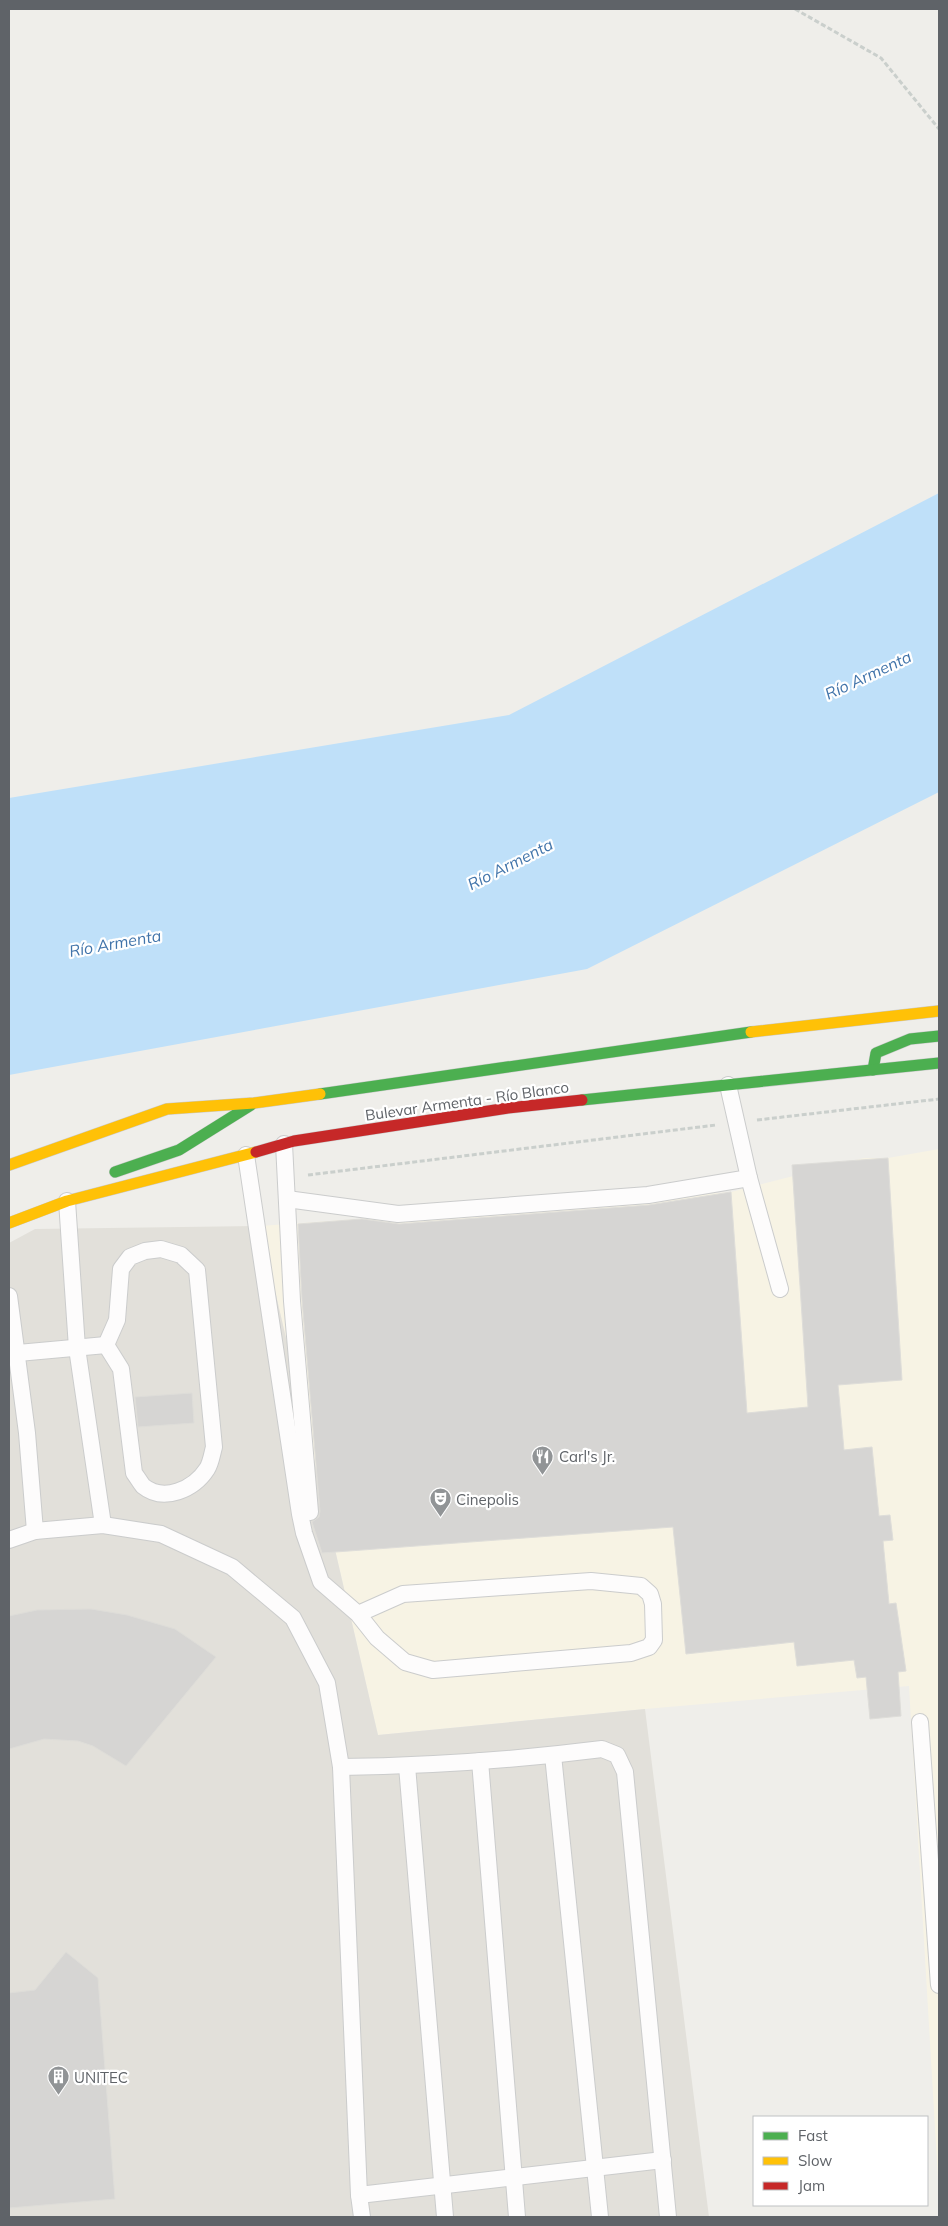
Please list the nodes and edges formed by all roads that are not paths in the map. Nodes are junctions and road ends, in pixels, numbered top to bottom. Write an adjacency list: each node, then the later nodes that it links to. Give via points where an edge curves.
1 (939, 1011): 6 (main road, Bulevar Armenta - Río Blanco, via 802,1025)
2 (939, 1036): 4 (main road, via 910,1039 876,1053)
3 (939, 1063): 4 (main road, Bulevar Armenta - Río Blanco)
4 (873, 1070): 5 (main road, Bulevar Armenta - Río Blanco)
5 (728, 1085): 7 (main road, Bulevar Armenta - Río Blanco, via 508,1108); 11 (lane)
6 (254, 1103): 9 (main road, Bulevar Armenta - Río Blanco, via 167,1110); 10 (main road, via 178,1150)
7 (284, 1144): 8 (main road, Bulevar Armenta - Río Blanco); 13 (lane)
8 (246, 1156): 12 (main road, Bulevar Armenta - Río Blanco); 23 (lane)
9 (9, 1165)
10 (107, 1175)
11 (750, 1178): 13 (lane, via 648,1195 398,1214); 16 (lane)
12 (69, 1194): 14 (main road); 15 (main road, Bulevar Armenta - Río Blanco); 19 (lane)
13 (287, 1198): 23 (lane, via 310,1516)
14 (27, 1204)
15 (9, 1223)
16 (780, 1289)
17 (9, 1296): 20 (lane)
18 (106, 1345): 18 (lane, via 117,1320 121,1269 130,1257 161,1249 181,1255 197,1270 214,1448 208,1468 193,1485 176,1492 159,1492 144,1486 134,1473 121,1369); 19 (lane)
19 (77, 1348): 20 (lane); 21 (lane)
20 (18, 1353): 22 (lane)
21 (102, 1525): 22 (lane); 30 (lane, via 161,1534 232,1567 293,1618 327,1683)
22 (36, 1531): 24 (lane)
23 (304, 1533): 25 (lane, via 320,1582)
24 (12, 1534)
25 (358, 1614): 25 (lane, via 403,1594 590,1581 641,1586 650,1594 654,1640 649,1647 632,1652 433,1670 405,1662 377,1638)
26 (920, 1722): 31 (lane)
27 (553, 1755): 28 (lane); 32 (lane, via 602,1749 617,1755 626,1772); 33 (lane)
28 (480, 1761): 29 (lane); 34 (lane)
29 (407, 1766): 30 (lane); 35 (lane)
30 (341, 1767): 36 (lane)
31 (939, 1985)
32 (663, 2160): 33 (lane); 41 (lane)
33 (593, 2168): 34 (lane); 40 (lane)
34 (514, 2176): 35 (lane); 39 (lane)
35 (442, 2185): 36 (lane); 38 (lane)
36 (359, 2195): 37 (lane)
37 (362, 2217)
38 (445, 2217)
39 (517, 2217)
40 (600, 2217)
41 (668, 2217)

